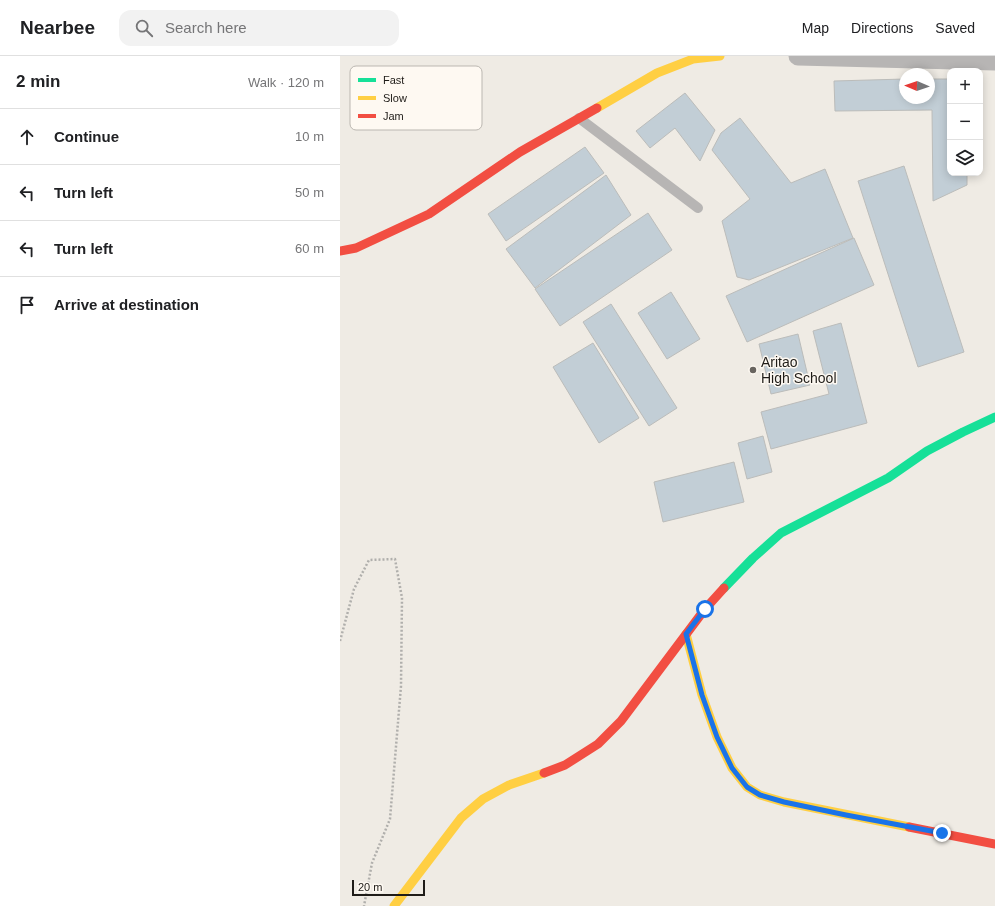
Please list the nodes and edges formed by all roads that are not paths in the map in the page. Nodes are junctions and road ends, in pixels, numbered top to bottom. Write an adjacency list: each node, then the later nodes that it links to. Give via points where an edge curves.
1 (720, 56): 4 (street, via 693,59 657,73)
2 (798, 56): 3 (street)
3 (995, 62)
4 (578, 118): 5 (lane); 6 (street, via 520,152 429,214 356,248)
5 (698, 208)
6 (340, 251)
7 (995, 417): 8 (street, via 927,451 888,478 781,533 753,558 705,609)
8 (686, 634): 9 (street, via 702,695 717,737 732,768 747,787 760,795 784,802); 10 (street, via 621,721 598,744 565,765 509,785 483,799 461,818)
9 (995, 844)
10 (394, 906)

